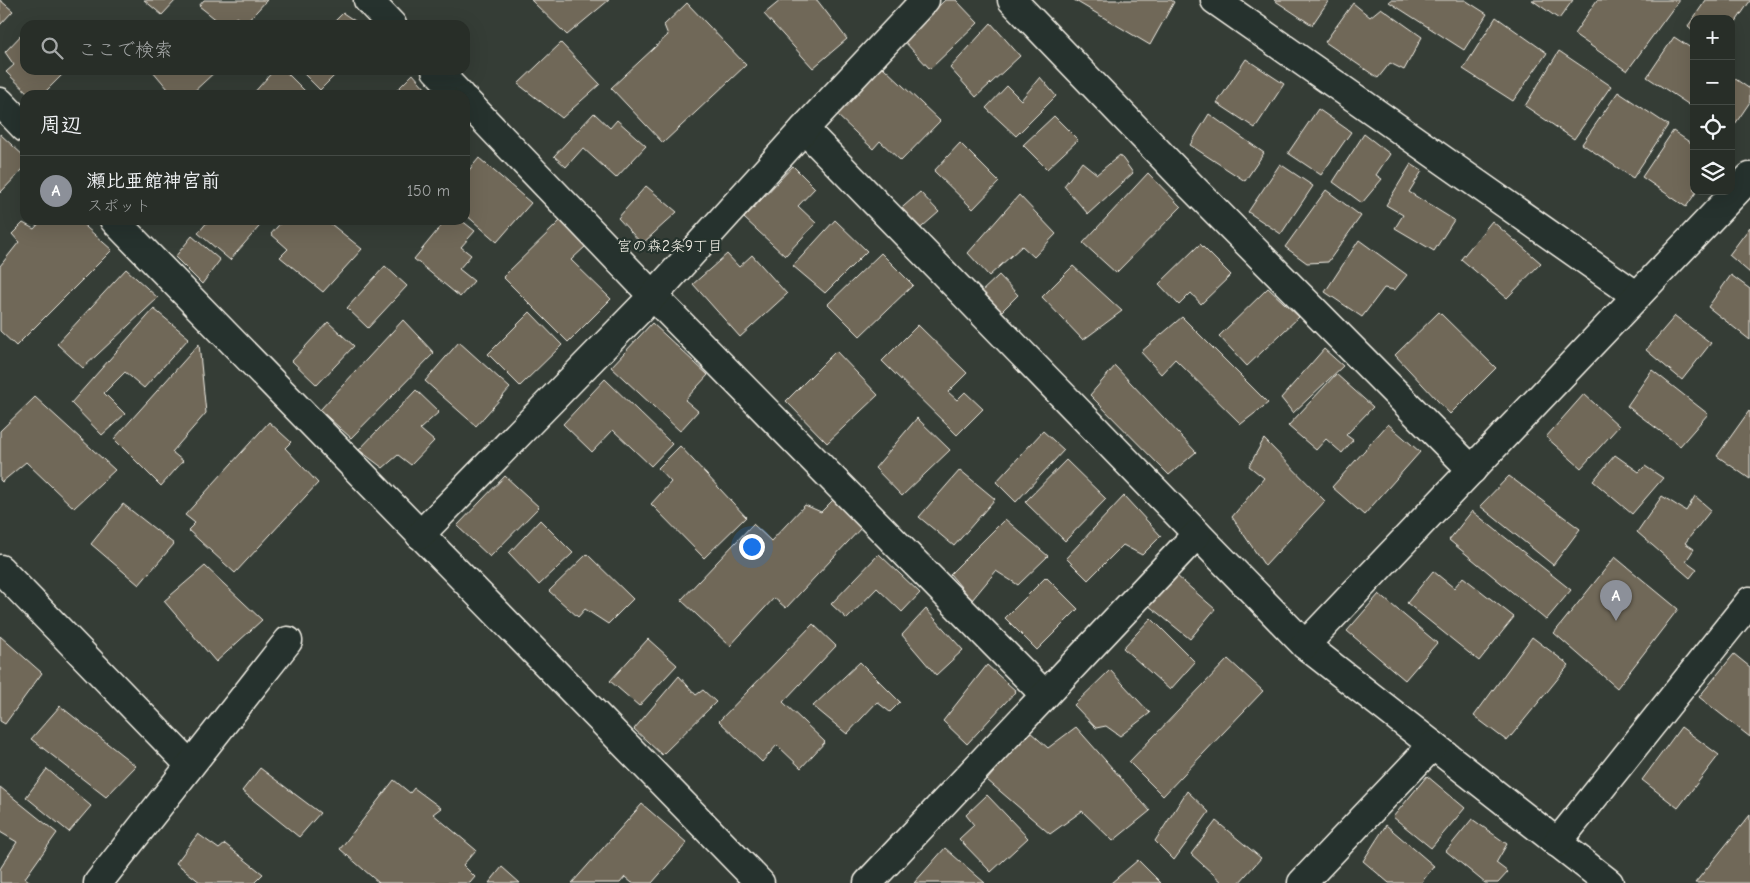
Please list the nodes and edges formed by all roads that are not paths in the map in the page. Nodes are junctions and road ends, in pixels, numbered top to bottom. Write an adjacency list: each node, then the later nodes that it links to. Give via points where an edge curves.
1 (368, 0): 5 (street)
2 (925, 0): 11 (street)
3 (1012, 0): 16 (street)
4 (1215, 0): 15 (street)
5 (387, 20)
6 (441, 75): 7 (street)
7 (455, 90)
8 (0, 102): 10 (street)
9 (470, 105): 14 (street)
10 (20, 123)
11 (804, 128): 14 (street); 17 (street)
12 (1750, 177): 15 (street)
13 (119, 225): 18 (street)
14 (653, 296): 18 (street); 23 (street)
15 (1636, 296): 16 (street)
16 (1472, 470): 22 (street)
17 (1197, 534): 22 (street); 23 (street)
18 (420, 535): 28 (street)
19 (0, 569): 25 (street)
20 (1750, 601): 26 (street)
21 (288, 641): 25 (street)
22 (1305, 645): 24 (street)
23 (1045, 695): 29 (street)
24 (1433, 745): 26 (street); 30 (street)
25 (190, 765): 27 (street)
26 (1557, 843): 31 (street)
27 (98, 883)
28 (760, 883)
29 (868, 883)
30 (1302, 883)
31 (1609, 883)

